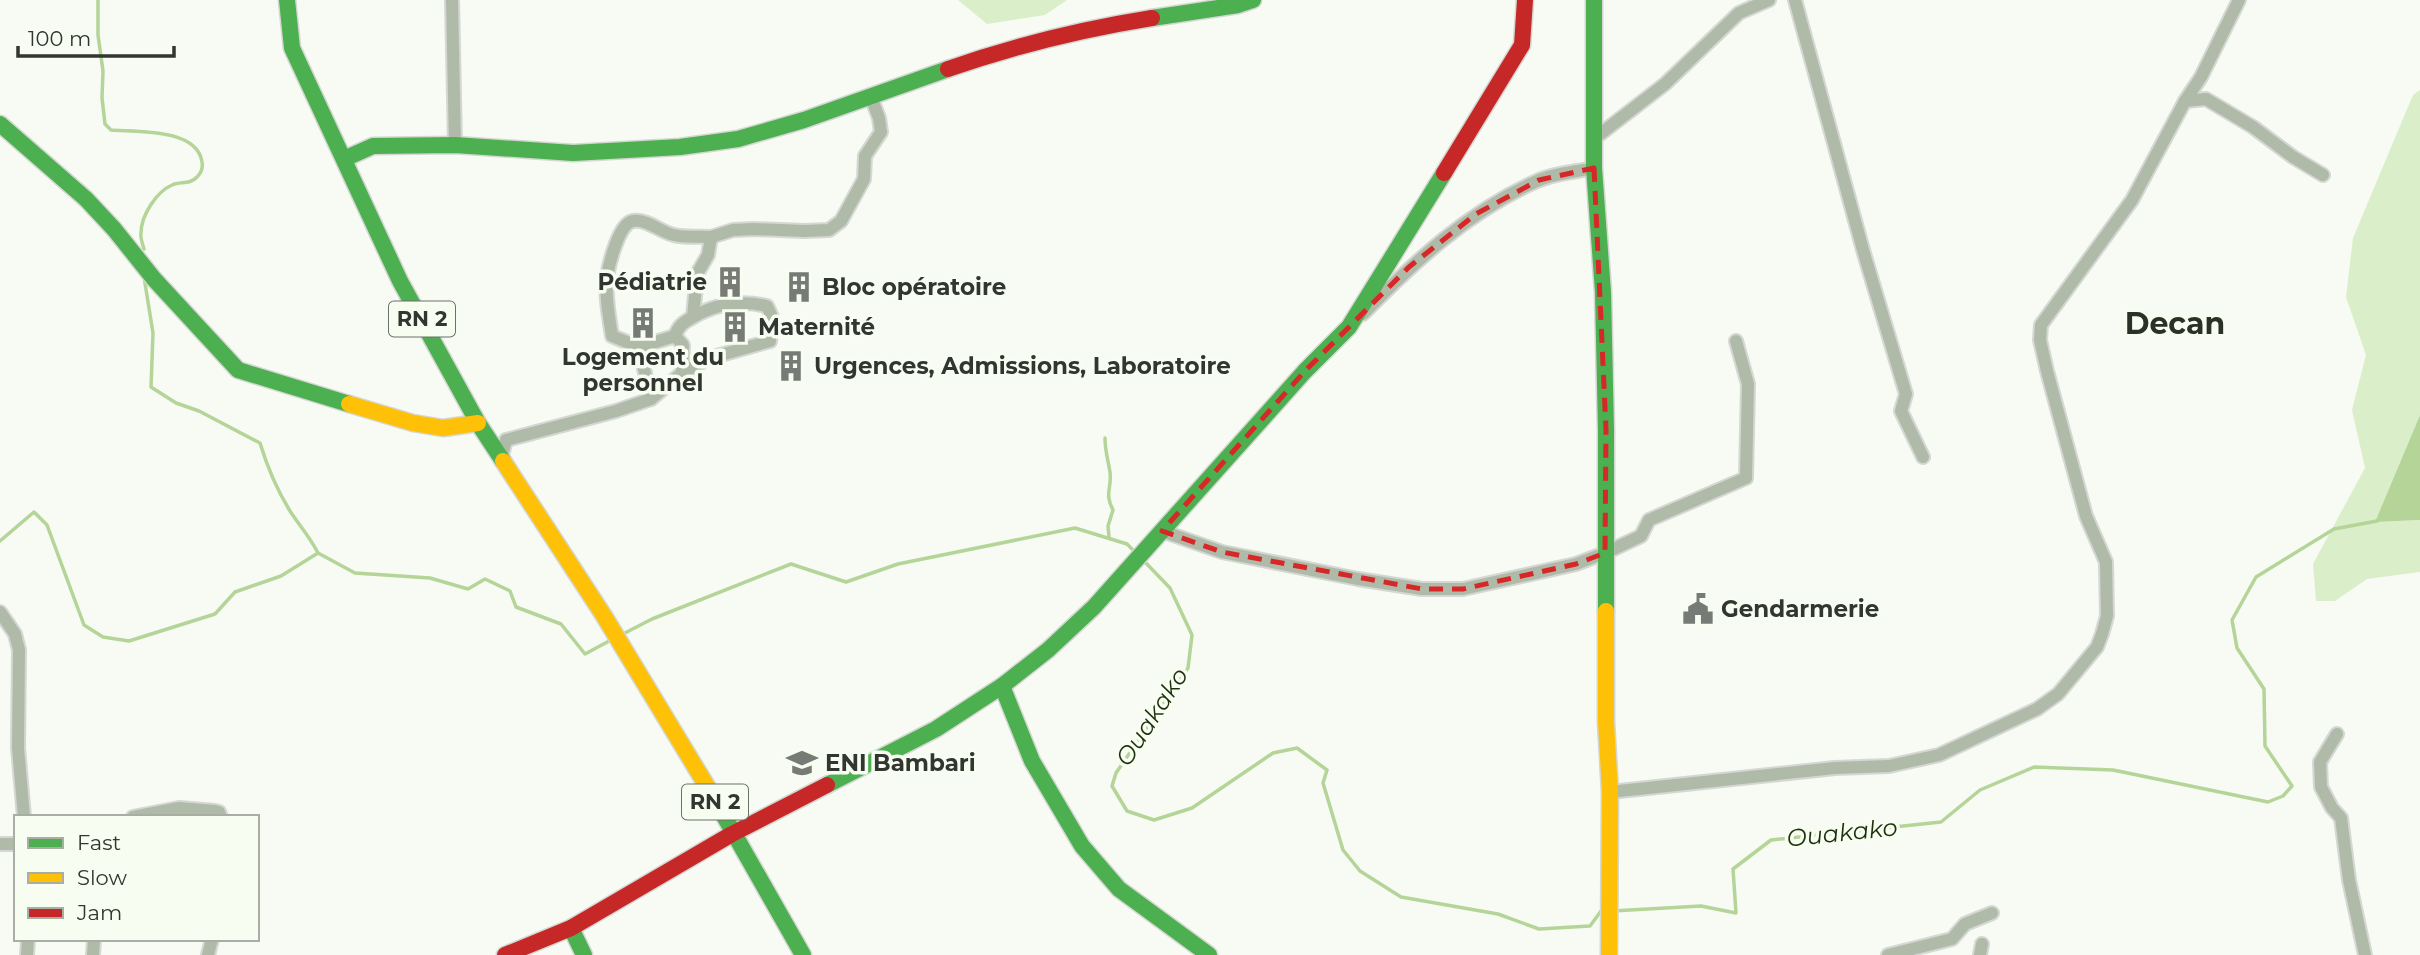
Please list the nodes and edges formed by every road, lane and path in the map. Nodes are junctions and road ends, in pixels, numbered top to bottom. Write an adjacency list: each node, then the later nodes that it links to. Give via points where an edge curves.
1 (287, 0): 14 (street, RN 2, via 292,48)
2 (452, 0): 13 (street)
3 (1525, 0): 19 (street, via 1522,45)
4 (1594, 0): 12 (street)
5 (1769, 0): 12 (street, via 1739,13 1665,84)
6 (1796, 0): 26 (street, via 1906,394 1901,411)
7 (2239, 0): 10 (street)
8 (1243, 2): 9 (street, via 1102,26 982,57)
9 (871, 97): 13 (street, via 738,139 680,147 573,153); 17 (street, via 881,132 865,156 864,179 841,221 829,230 733,230)
10 (2185, 101): 16 (street, via 2206,99); 33 (street, via 2132,200 2041,326 2046,371 2086,516 2106,562 2107,616 2102,634 2097,647 2058,694 2037,709 1939,755 1889,766)
11 (0, 124): 25 (street, via 86,199 238,370 413,423 443,428)
12 (1595, 138): 15 (street)
13 (454, 145): 14 (street, via 373,146)
14 (344, 159): 25 (street, RN 2, via 400,281)
15 (1594, 168): 19 (street, via 1539,180 1476,214 1409,267); 29 (street, via 1603,292)
16 (2323, 175)
17 (711, 237): 18 (street, via 708,255 697,274); 22 (street, via 675,235 643,221 625,225 607,278 608,305 612,336)
18 (693, 317): 20 (street, via 677,328); 23 (street, via 724,303 759,304 767,306 772,317 772,333 770,341 710,358)
19 (1349, 327): 28 (street)
20 (675, 336): 22 (street); 23 (street, via 683,345)
21 (1736, 341): 29 (street, via 1748,384 1746,478 1649,520 1641,536)
22 (639, 347): 24 (street)
23 (682, 373): 24 (street)
24 (651, 399): 27 (street, via 506,440)
25 (478, 423): 27 (street, RN 2)
26 (1923, 457)
27 (501, 459): 37 (street, RN 2, via 604,616)
28 (1162, 531): 29 (street, via 1222,552 1422,589 1463,589); 31 (street, via 1094,607)
29 (1605, 554): 33 (street)
30 (0, 612): 34 (street, via 15,634 19,650)
31 (1002, 686): 37 (street, via 936,729); 44 (street, via 1032,761 1082,846 1119,889)
32 (2337, 734): 46 (street, via 2320,762 2321,787 2341,818)
33 (1610, 792): 40 (street)
34 (23, 815)
35 (143, 815): 36 (street, via 179,808)
36 (220, 815)
37 (732, 834): 39 (street); 43 (street, RN 2)
38 (1992, 913): 45 (street, via 1965,924 1952,939)
39 (570, 928): 41 (street); 42 (street)
40 (1608, 948)
41 (505, 955)
42 (584, 955)
43 (803, 955)
44 (1209, 955)
45 (1888, 955)
46 (2365, 955)

